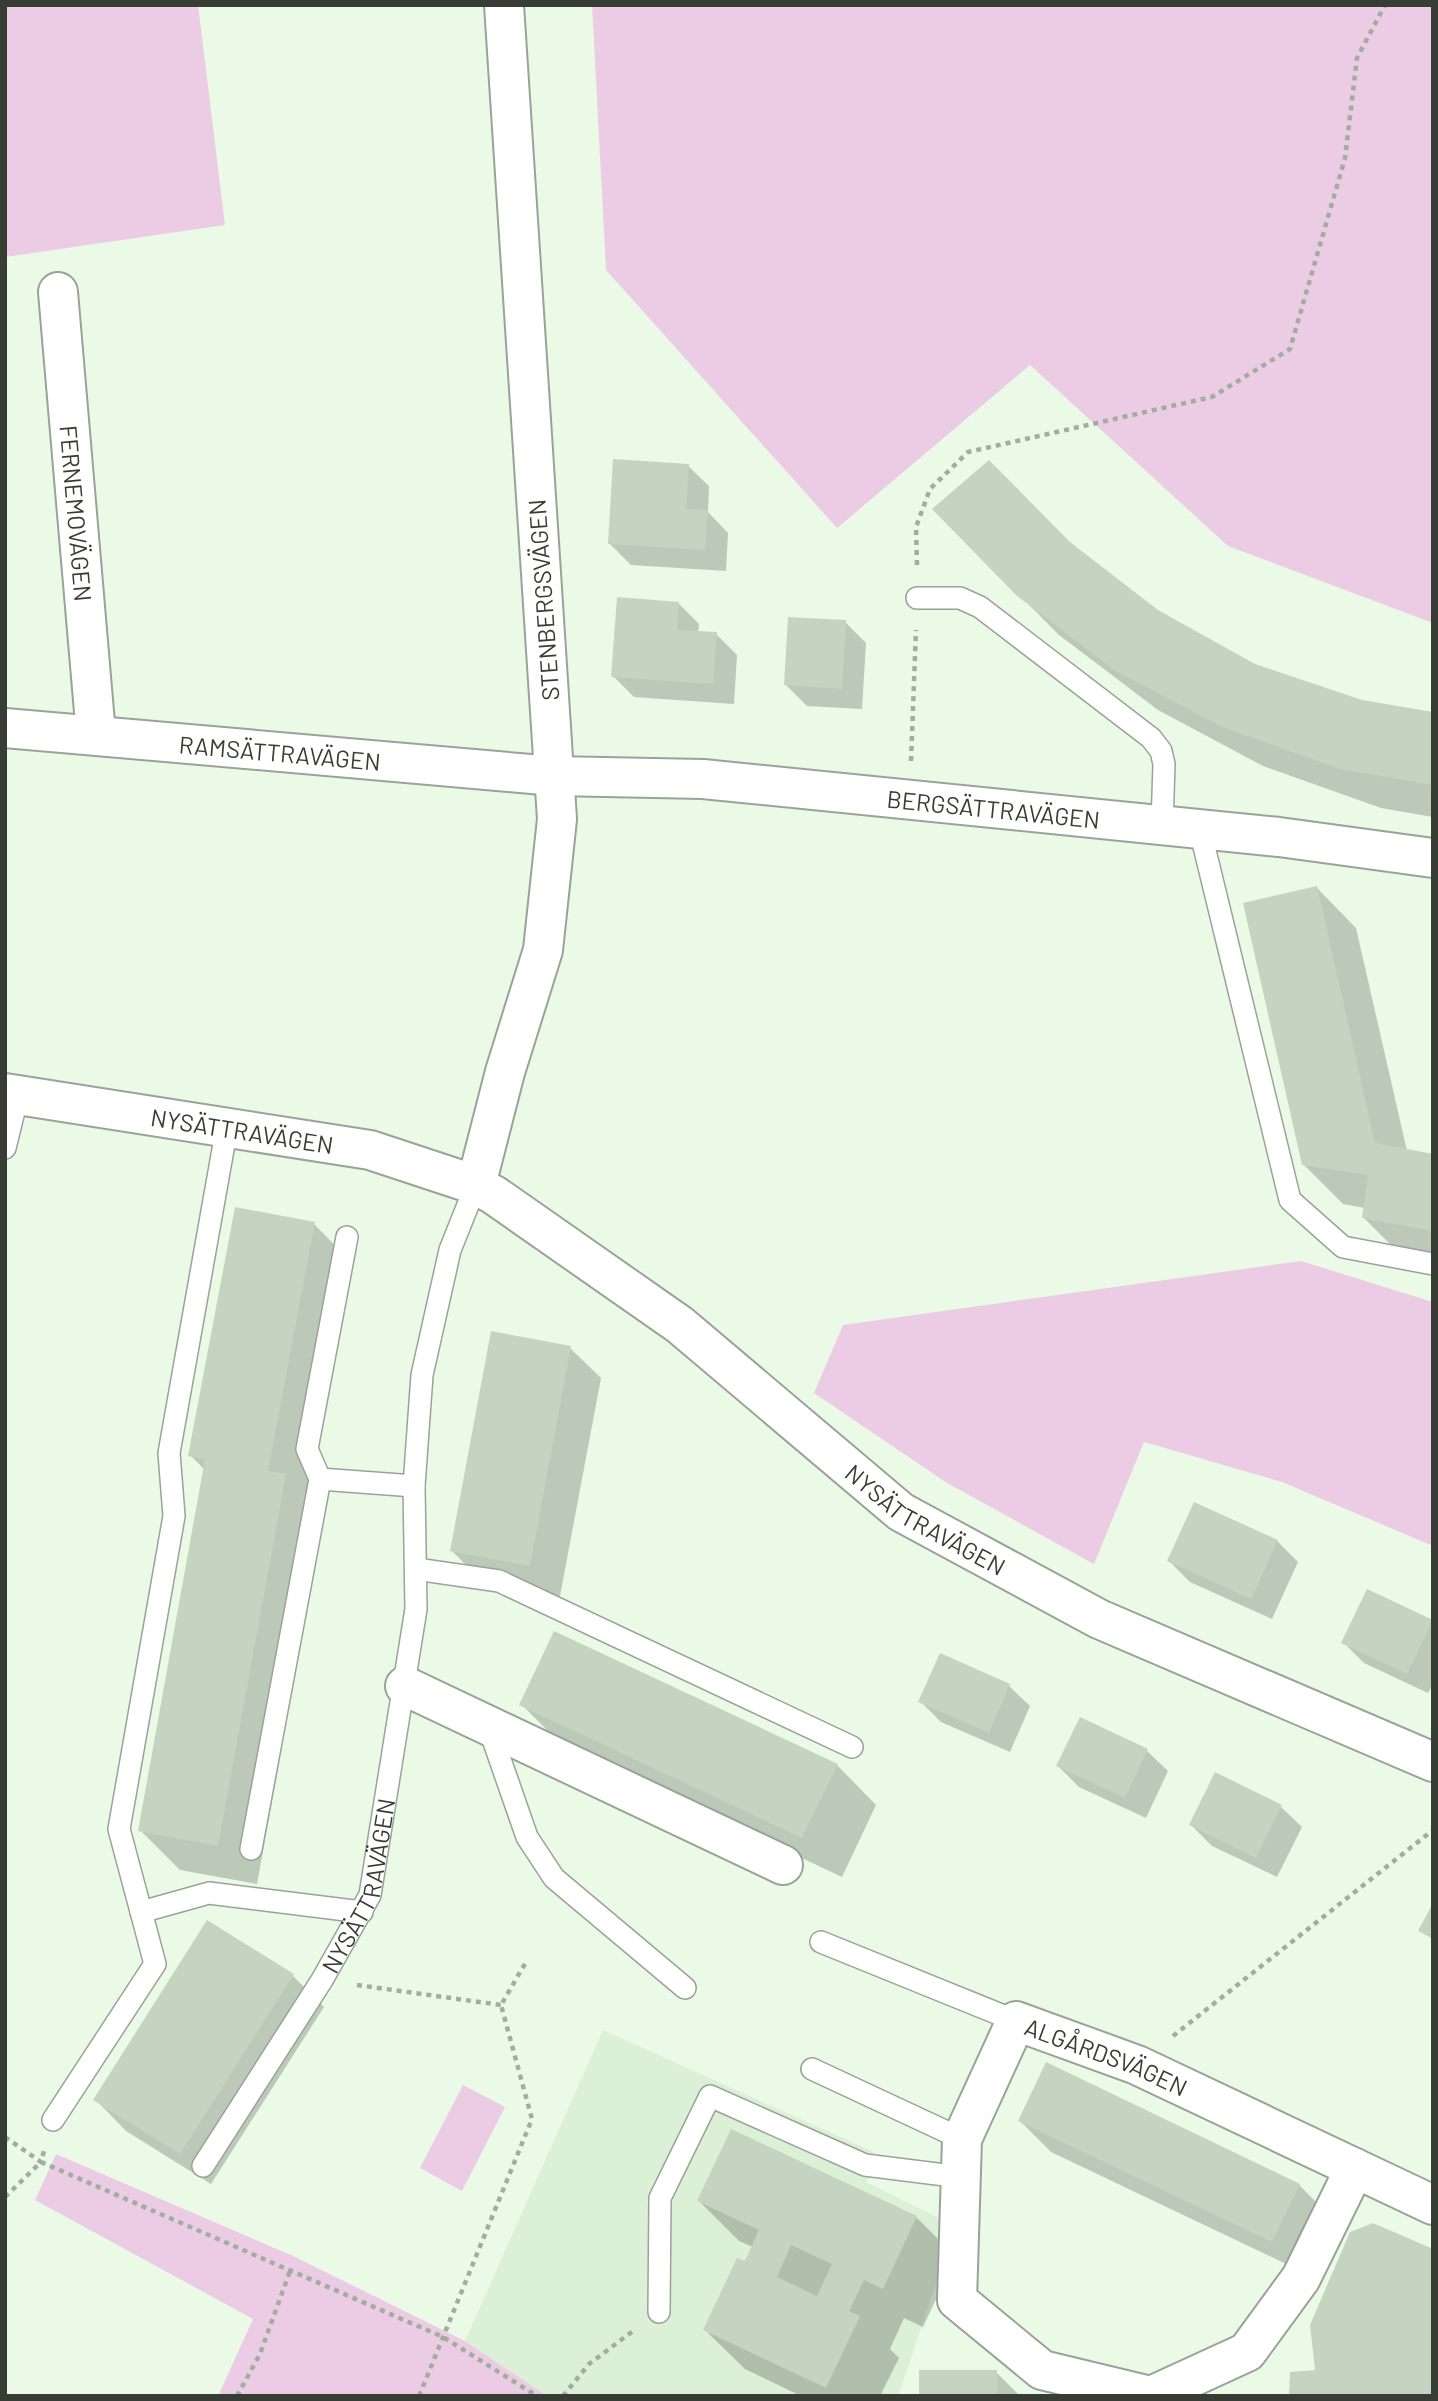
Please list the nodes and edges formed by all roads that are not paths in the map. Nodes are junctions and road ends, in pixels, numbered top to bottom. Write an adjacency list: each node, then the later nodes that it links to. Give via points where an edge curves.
1 (504, 5): 6 (street, STENBERGSVÄGEN)
2 (58, 292): 5 (street, FERNEMOVÄGEN)
3 (917, 598): 7 (lane, via 960,598 980,607 1151,738 1164,764)
4 (5, 728): 5 (street, RAMSÄTTRAVÄGEN)
5 (96, 735): 6 (street, RAMSÄTTRAVÄGEN)
6 (554, 776): 7 (street, BERGSÄTTRAVÄGEN, via 703,779); 13 (street, STENBERGSVÄGEN, via 557,819 543,950)
7 (1162, 825): 8 (street, BERGSÄTTRAVÄGEN)
8 (1200, 830): 9 (street, BERGSÄTTRAVÄGEN); 15 (lane, via 1290,1200 1343,1247)
9 (1433, 858)
10 (11, 1094): 11 (street, NYSÄTTRAVÄGEN); 12 (lane)
11 (227, 1127): 13 (street, NYSÄTTRAVÄGEN, via 370,1150); 25 (lane, via 169,1453 174,1516 119,1829)
12 (5, 1148)
13 (476, 1185): 17 (lane, NYSÄTTRAVÄGEN, via 450,1250 422,1375); 22 (street, NYSÄTTRAVÄGEN, via 680,1325 901,1512 1099,1619)
14 (347, 1237): 16 (lane, via 307,1450)
15 (1433, 1264)
16 (320, 1479): 17 (lane); 23 (lane)
17 (414, 1486): 18 (lane, NYSÄTTRAVÄGEN)
18 (416, 1569): 19 (lane, NYSÄTTRAVÄGEN, via 416,1609); 21 (lane, via 499,1581)
19 (405, 1686): 20 (street); 26 (lane, NYSÄTTRAVÄGEN, via 370,1895)
20 (488, 1726): 24 (street); 28 (lane, via 527,1837 554,1878)
21 (852, 1747)
22 (1433, 1762)
23 (251, 1849)
24 (783, 1865)
25 (141, 1912): 26 (lane, via 209,1894); 31 (lane, via 155,1964)
26 (362, 1912): 33 (lane, NYSÄTTRAVÄGEN)
27 (821, 1942): 29 (lane)
28 (685, 1988)
29 (1016, 2021): 32 (street, ALGÅRDSVÄGEN); 34 (street, ALGÅRDSVÄGEN, via 1137,2065)
30 (812, 2069): 32 (lane)
31 (54, 2120)
32 (962, 2139): 35 (street, ALGÅRDSVÄGEN)
33 (203, 2166)
34 (1355, 2168): 36 (street, ALGÅRDSVÄGEN); 38 (street, ALGÅRDSVÄGEN, via 1301,2277 1247,2351)
35 (961, 2177): 37 (lane, via 865,2165 710,2096 660,2198); 38 (street, ALGÅRDSVÄGEN, via 957,2300 1042,2370)
36 (1433, 2205)
37 (659, 2312)
38 (1151, 2396)

